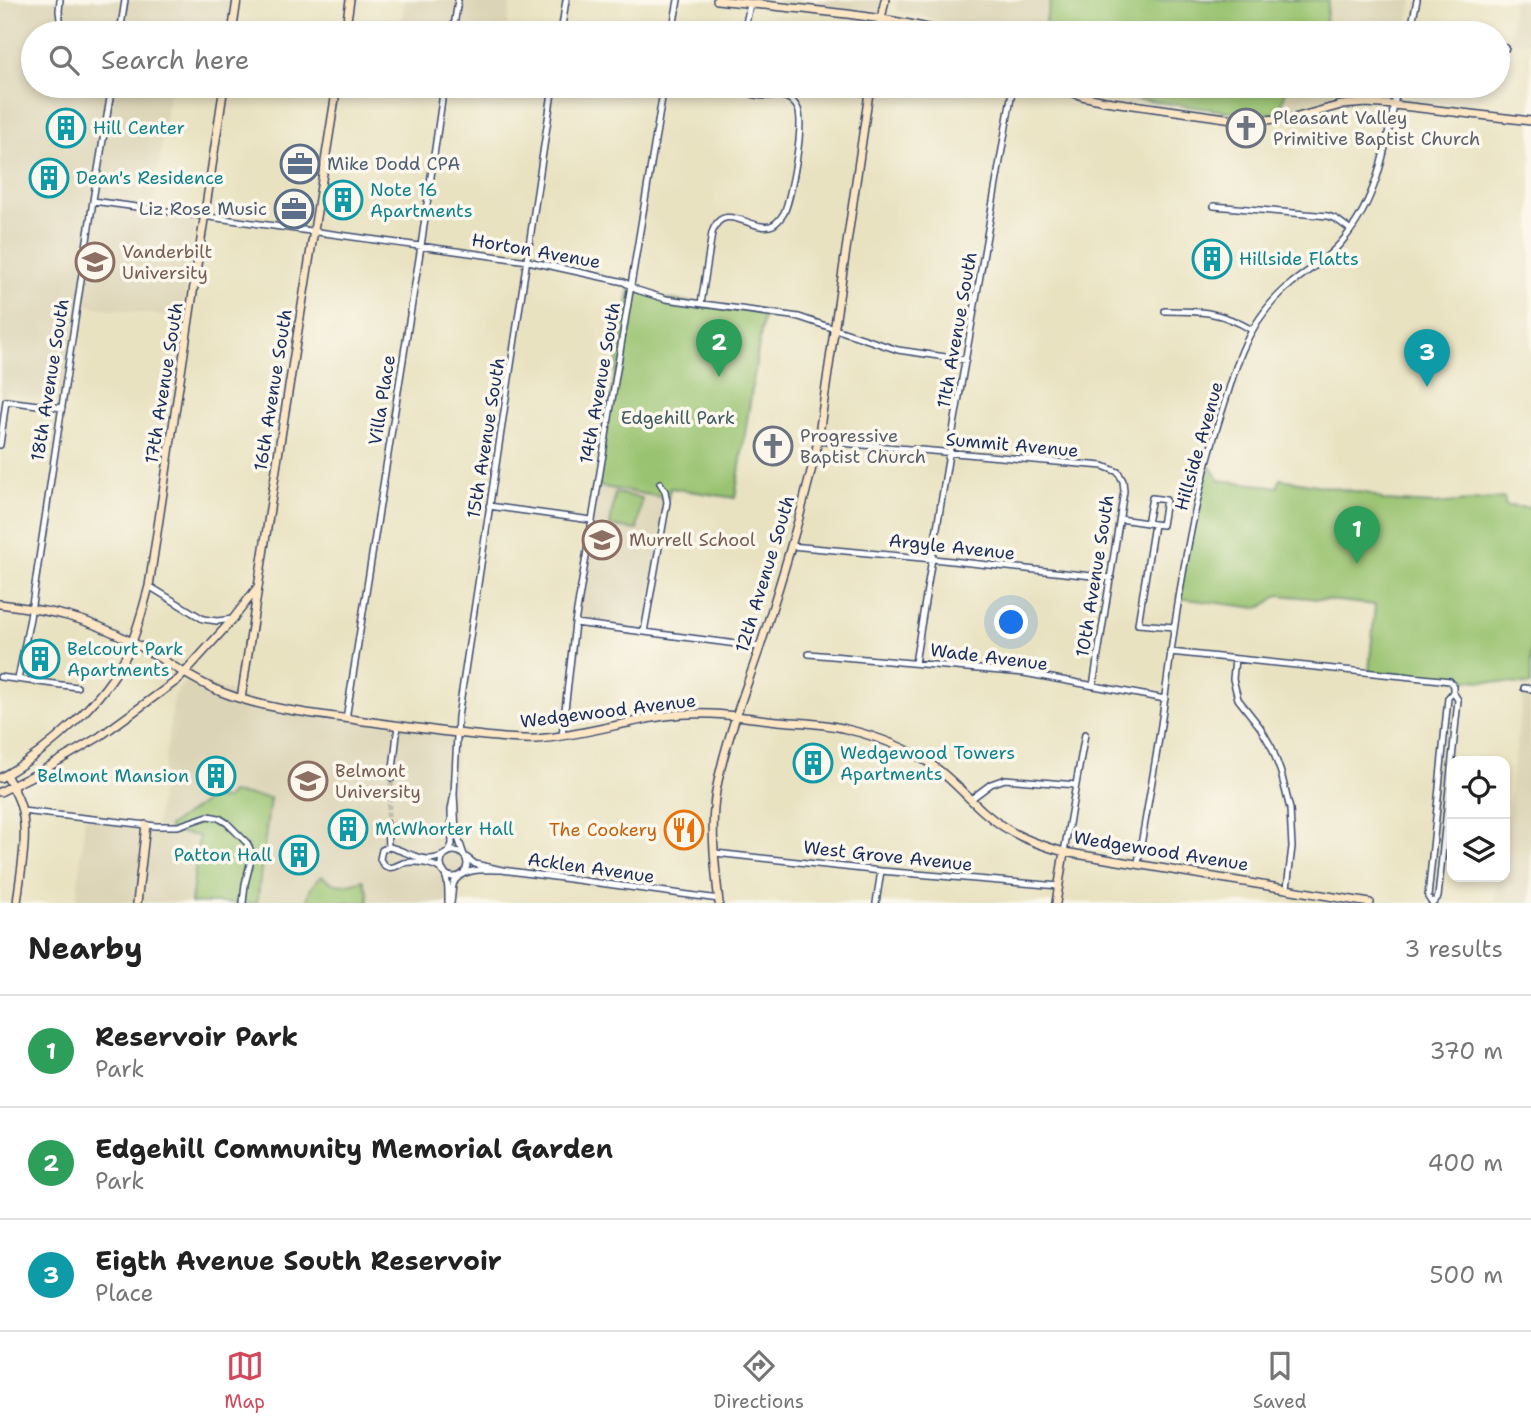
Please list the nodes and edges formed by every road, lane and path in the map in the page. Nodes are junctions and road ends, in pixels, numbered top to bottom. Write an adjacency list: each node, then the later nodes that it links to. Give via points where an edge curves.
1 (60, 0): 13 (street)
2 (125, 0): 15 (street)
3 (237, 0): 16 (main road)
4 (350, 0): 17 (main road)
5 (458, 0): 18 (street)
6 (566, 0): 19 (street)
7 (678, 0): 20 (street)
8 (717, 0): 11 (main road)
9 (885, 0): 14 (main road)
10 (1417, 0): 23 (street)
11 (750, 4): 12 (main road); 21 (street)
12 (777, 4): 14 (main road)
13 (60, 19)
14 (880, 20): 22 (main road)
15 (122, 21)
16 (234, 21)
17 (347, 21)
18 (455, 21)
19 (563, 21)
20 (674, 21)
21 (746, 21)
22 (887, 21)
23 (1413, 21)
24 (110, 98): 37 (street, 18th Avenue South)
25 (222, 98): 39 (main road, 17th Avenue South)
26 (335, 98): 41 (main road, 16th Avenue South)
27 (442, 98): 42 (street, Villa Place)
28 (551, 98): 43 (street, 15th Avenue South)
29 (662, 98): 44 (street, 14th Avenue South)
30 (787, 98): 45 (street, via 800,116 794,178 784,212 774,224 764,226 732,217 716,225)
31 (868, 98): 47 (main road, 12th Avenue South)
32 (1011, 98): 49 (street, 11th Avenue South)
33 (1091, 98): 35 (main road, via 1247,121 1294,118 1356,103)
34 (1395, 98): 35 (street, Hillside Avenue)
35 (1394, 104): 36 (main road); 40 (street, Hillside Avenue, via 1374,186)
36 (1531, 121)
37 (93, 201): 39 (street, Horton Avenue); 50 (street, 18th Avenue South)
38 (1214, 206): 40 (street, via 1328,216)
39 (205, 217): 41 (street, Horton Avenue); 63 (main road, 17th Avenue South)
40 (1351, 230): 48 (street, Hillside Avenue, via 1326,258 1281,293)
41 (314, 232): 42 (street, Horton Avenue); 64 (main road, 16th Avenue South)
42 (421, 246): 43 (street, Horton Avenue); 88 (street, Villa Place)
43 (528, 261): 44 (street, Horton Avenue); 56 (street, 15th Avenue South)
44 (630, 286): 45 (street, Horton Avenue, via 666,299); 58 (street, 14th Avenue South)
45 (701, 304): 47 (street, Horton Avenue, via 799,317)
46 (1165, 311): 48 (street, via 1209,312)
47 (833, 328): 49 (street, Horton Avenue, via 898,350); 51 (main road, 12th Avenue South)
48 (1252, 330): 69 (street, Hillside Avenue, via 1202,480)
49 (967, 360): 53 (street, 11th Avenue South)
50 (62, 408): 52 (street, via 6,401); 66 (street, 18th Avenue South)
51 (818, 441): 53 (street, Summit Avenue); 60 (main road, 12th Avenue South)
52 (0, 445)
53 (949, 454): 54 (street, Summit Avenue, via 1102,466); 61 (street, 11th Avenue South)
54 (1118, 472): 57 (street, 10th Avenue South, via 1125,491)
55 (660, 483): 70 (street, via 667,502)
56 (489, 506): 58 (street); 90 (street, 15th Avenue South)
57 (1120, 519): 59 (street); 62 (street, 10th Avenue South)
58 (591, 520): 68 (street, 14th Avenue South)
59 (1151, 524): 59 (street, via 1162,525 1166,500 1152,498); 69 (street, via 1138,624)
60 (791, 546): 61 (street, Argyle Avenue); 72 (main road, 12th Avenue South)
61 (933, 559): 62 (street, Argyle Avenue); 76 (street, 11th Avenue South)
62 (1111, 578): 80 (street, 10th Avenue South)
63 (149, 586): 67 (street, via 203,619); 71 (main road, 17th Avenue South)
64 (258, 588): 67 (main road); 85 (main road, 16th Avenue South)
65 (0, 604): 66 (main road, Wedgewood Avenue)
66 (32, 608): 71 (main road, Wedgewood Avenue, via 86,620); 79 (street, 18th Avenue South)
67 (233, 619): 77 (main road)
68 (575, 623): 70 (street); 92 (street, 14th Avenue South)
69 (1174, 627): 73 (street, Hillside Avenue)
70 (644, 632): 72 (street)
71 (132, 642): 77 (main road, Wedgewood Avenue); 94 (main road, 17th Avenue South, via 111,681 73,724)
72 (760, 647): 87 (main road, 12th Avenue South)
73 (1170, 652): 75 (street); 86 (street, Hillside Avenue)
74 (809, 654): 76 (street, Wade Avenue)
75 (1235, 659): 84 (street, via 1450,681); 118 (street, via 1238,699 1272,748 1290,809)
76 (915, 663): 80 (street, Wade Avenue, via 1024,673)
77 (184, 673): 85 (main road, Wedgewood Avenue); 97 (main road, via 99,737)
78 (0, 677): 79 (street)
79 (18, 680): 81 (street)
80 (1093, 686): 86 (street, Wade Avenue)
81 (77, 687)
82 (1524, 688): 83 (street)
83 (1531, 689)
84 (1453, 692): 93 (street, via 1458,700); 99 (street, via 1448,698)
85 (241, 699): 88 (main road, Wedgewood Avenue)
86 (1165, 699): 111 (street, Hillside Avenue)
87 (737, 716): 92 (main road, Wedgewood Avenue, via 668,715); 102 (main road, Wedgewood Avenue, via 841,727 879,738 932,765); 109 (main road, 12th Avenue South, via 716,792)
88 (345, 719): 89 (main road, Wedgewood Avenue)
89 (398, 726): 90 (main road, Wedgewood Avenue); 95 (street)
90 (456, 733): 92 (main road, Wedgewood Avenue, via 509,739); 100 (street, 15th Avenue South)
91 (1085, 734): 96 (street)
92 (562, 736)
93 (1451, 756)
94 (3, 776): 97 (main road)
95 (391, 778)
96 (1076, 785): 102 (street, via 1005,779); 107 (street)
97 (12, 786): 98 (main road); 103 (main road)
98 (0, 792)
99 (1437, 793): 101 (street); 128 (street, via 1428,897)
100 (454, 794): 108 (street, 15th Avenue South, via 452,844); 110 (street, 15th Avenue South, via 457,835)
101 (1447, 794): 128 (street)
102 (971, 799): 107 (main road, Wedgewood Avenue, via 1002,826)
103 (22, 811): 105 (street); 121 (main road)
104 (387, 824): 106 (street)
105 (146, 825): 122 (main road); 123 (street, via 178,826 208,816 227,823 251,851)
106 (391, 848): 108 (street, via 419,858 435,859); 112 (street, via 400,859); 112 (street, via 382,850 380,856)
107 (1064, 852): 111 (main road, Wedgewood Avenue); 117 (main road)
108 (447, 853): 110 (street, via 457,851); 115 (street, via 441,861)
109 (715, 853): 114 (street, West Grove Avenue); 119 (main road, 12th Avenue South)
110 (465, 856): 113 (street, Acklen Avenue, via 469,862); 116 (street, via 466,868)
111 (1138, 863): 118 (main road, Wedgewood Avenue)
112 (389, 867): 115 (street, via 415,862)
113 (502, 870): 116 (street, Acklen Avenue); 119 (street, Acklen Avenue)
114 (881, 871): 117 (street, West Grove Avenue); 125 (street)
115 (443, 872): 116 (street); 124 (street)
116 (460, 875): 124 (street)
117 (1059, 886): 126 (main road)
118 (1287, 888): 120 (main road, Wedgewood Avenue)
119 (719, 901)
120 (1344, 901): 127 (main road, Wedgewood Avenue)
121 (17, 903)
122 (136, 903)
123 (243, 903)
124 (449, 903)
125 (876, 903)
126 (1056, 903)
127 (1370, 903)
128 (1433, 903)

